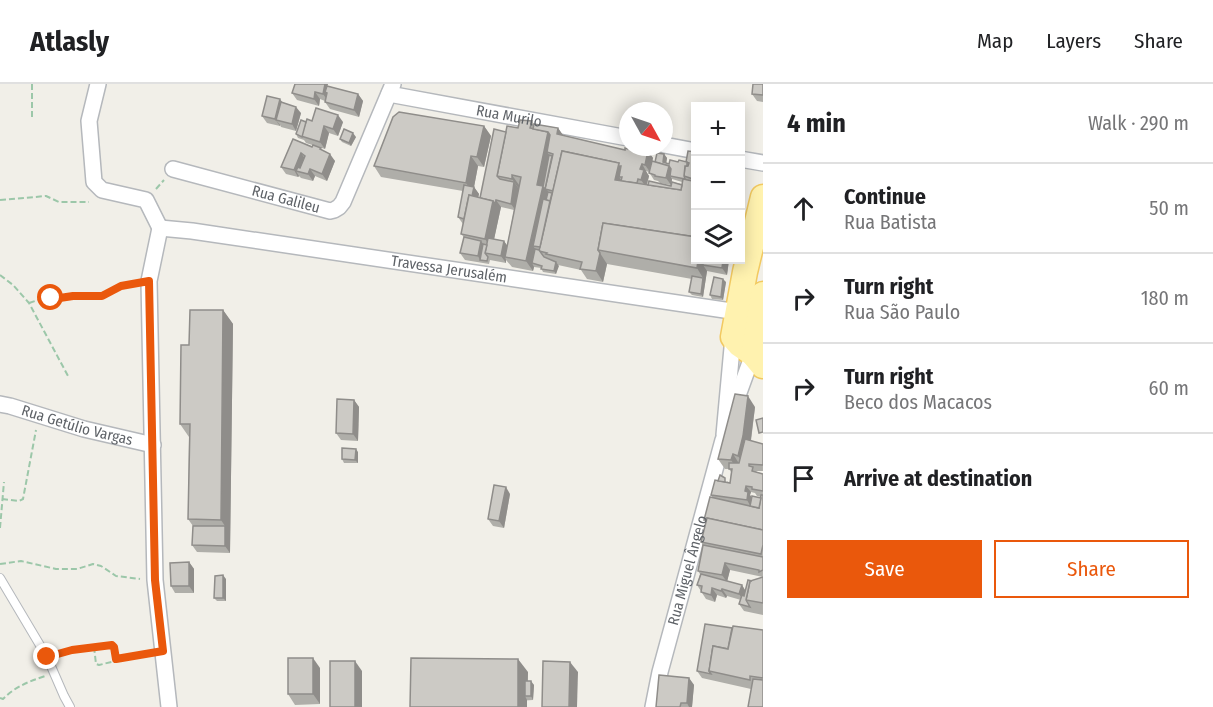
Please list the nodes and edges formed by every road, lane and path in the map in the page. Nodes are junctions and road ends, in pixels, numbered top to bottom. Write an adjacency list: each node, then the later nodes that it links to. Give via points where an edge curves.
1 (32, 84): 4 (path)
2 (98, 84): 13 (street, via 89,121 94,182 102,190)
3 (391, 89): 5 (street, Rua Murilo); 10 (street, Rua Galileu, via 343,202 334,210)
4 (32, 119)
5 (619, 136)
6 (673, 147): 7 (street)
7 (691, 150)
8 (745, 160): 9 (street)
9 (763, 164)
10 (173, 169): 13 (path)
11 (763, 197): 18 (main road, Rua Miguel Ângelo)
12 (0, 200): 14 (path, via 45,196 58,202)
13 (146, 200): 15 (street)
14 (89, 202)
15 (160, 228): 17 (street); 20 (street, Travessa Jerusalém)
16 (0, 275): 19 (path)
17 (149, 281): 19 (path, via 121,286 102,296 47,297); 27 (street)
18 (756, 290): 20 (main road, Rua Miguel Ângelo); 22 (main road, Rua Miguel Ângelo)
19 (29, 303): 23 (path)
20 (738, 312): 21 (main road, Rua Miguel Ângelo)
21 (733, 337): 22 (main road); 26 (street, Rua Miguel Ângelo)
22 (758, 360): 26 (street, Rua Miguel Ângelo)
23 (68, 376)
24 (0, 404): 25 (street, Rua Getúlio Vargas)
25 (39, 415): 27 (street, Rua Getúlio Vargas); 29 (path, via 22,499)
26 (724, 435): 42 (street, Rua Miguel Ângelo)
27 (153, 445): 33 (street)
28 (4, 482): 29 (path)
29 (2, 499): 30 (path)
30 (0, 528)
31 (0, 564): 33 (path, via 21,561 77,569 93,564 117,576)
32 (0, 578): 36 (lane)
33 (155, 580): 35 (street)
34 (94, 647): 36 (path); 37 (path, via 112,645); 37 (path, via 96,664)
35 (163, 651): 37 (path); 41 (street)
36 (47, 657): 38 (lane)
37 (116, 659)
38 (53, 672): 39 (path, via 13,689); 40 (lane)
39 (2, 699)
40 (70, 707)
41 (169, 707)
42 (653, 707)

